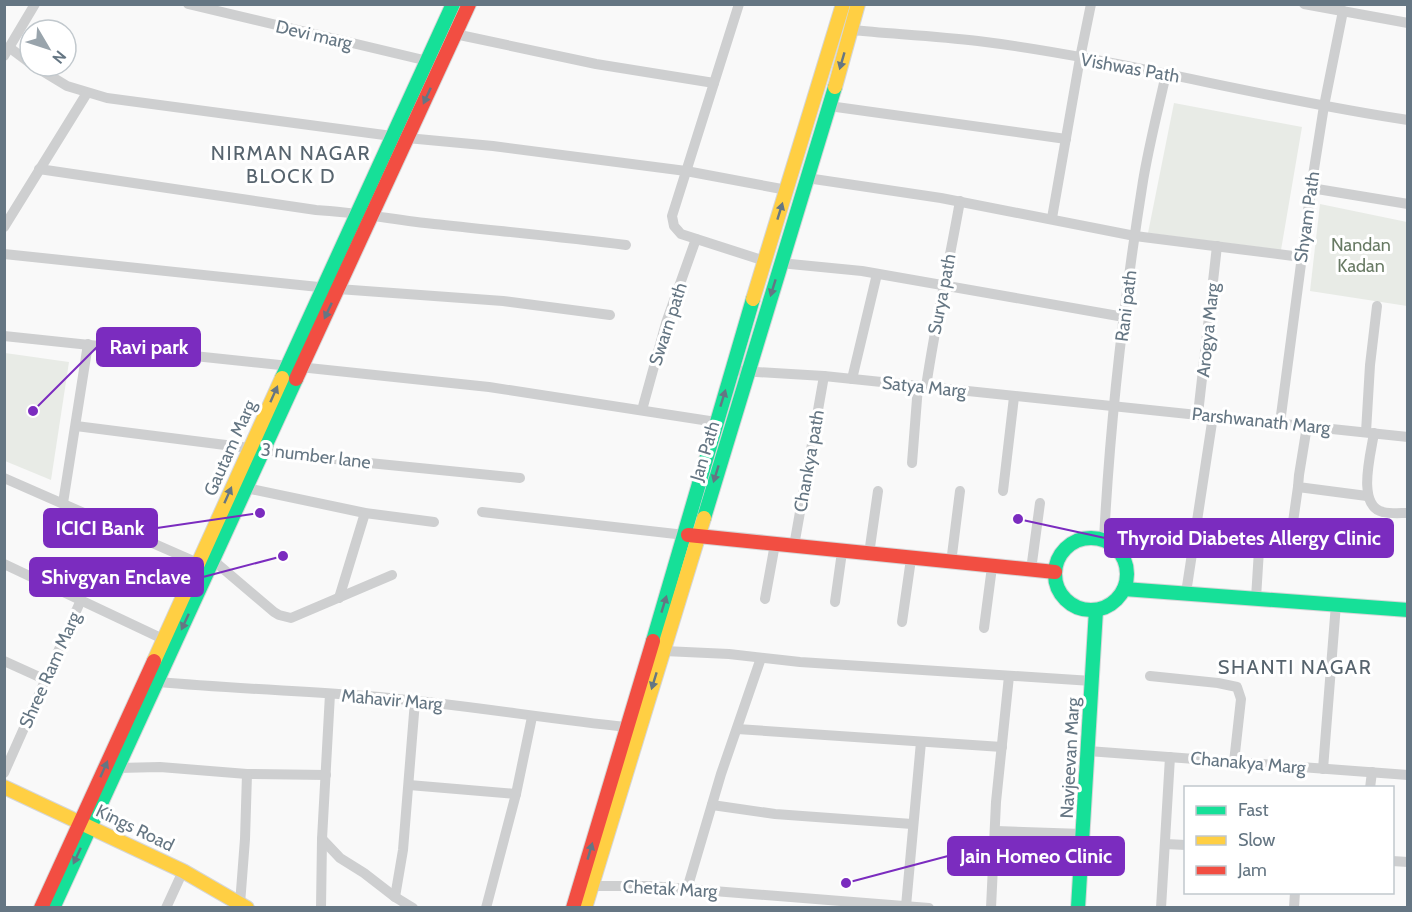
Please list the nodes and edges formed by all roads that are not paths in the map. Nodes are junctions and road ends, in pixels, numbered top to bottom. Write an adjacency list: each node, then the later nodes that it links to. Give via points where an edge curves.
1 (35, 4): 14 (street)
2 (188, 4): 16 (street, Devi marg)
3 (469, 4): 13 (street)
4 (739, 4): 20 (street)
5 (843, 4): 32 (street, Jan Path)
6 (858, 4): 12 (street, Jan Path)
7 (1091, 4): 15 (street)
8 (1304, 4): 10 (street)
9 (451, 5): 16 (street, Gautam Marg)
10 (1343, 11): 11 (street); 23 (street, Shyam Path)
11 (1407, 23)
12 (851, 30): 15 (street, Vishwas Path, via 978,42); 22 (street, Jan Path, one-way to 22)
13 (455, 34): 17 (street); 20 (street, via 596,64)
14 (7, 52)
15 (1080, 58): 18 (street, Vishwas Path); 27 (street)
16 (427, 61): 17 (street, Devi marg); 25 (street, Gautam Marg)
17 (441, 64): 26 (street, one-way to 26)
18 (1166, 74): 23 (street, Vishwas Path); 38 (street, Rani path)
19 (54, 78): 21 (street)
20 (714, 83): 29 (street)
21 (87, 93): 25 (street); 28 (street)
22 (829, 106): 27 (street); 30 (street, Jan Path)
23 (1324, 106): 24 (street, Vishwas Path); 31 (street, Shyam Path)
24 (1407, 120)
25 (393, 135): 26 (street); 35 (street, Gautam Marg)
26 (407, 138): 29 (street); 35 (street)
27 (1066, 139): 36 (street)
28 (39, 169): 35 (street); 37 (street)
29 (686, 171): 32 (street); 39 (street, via 672,216 681,234)
30 (807, 178): 33 (street); 45 (street, Jan Path)
31 (1311, 188): 34 (street); 43 (street, Shyam Path)
32 (787, 190): 44 (street, Jan Path, one-way to 32)
33 (960, 201): 36 (street); 47 (street, Surya path)
34 (1407, 204)
35 (364, 214): 40 (street); 48 (street, Gautam Marg); 49 (street)
36 (1052, 218): 38 (street)
37 (4, 227)
38 (1135, 236): 41 (street); 52 (street, Rani path)
39 (696, 239): 44 (street); 64 (street, Swarn path, via 666,323)
40 (626, 245)
41 (1217, 246): 43 (street); 65 (street, Arogya Marg)
42 (4, 254): 48 (street)
43 (1302, 256): 68 (street, Shyam Path)
44 (765, 261): 57 (street, Jan Path)
45 (780, 263): 46 (street); 58 (street, Jan Path, one-way to 58)
46 (877, 274): 47 (street); 60 (street)
47 (944, 285): 52 (street); 61 (street, Surya path)
48 (324, 287): 49 (street); 55 (street, Gautam Marg)
49 (338, 289): 51 (street, via 503,301); 56 (street, one-way to 56)
50 (1377, 306): 71 (street, via 1370,365)
51 (610, 315)
52 (1124, 317): 63 (street, Rani path)
53 (4, 336): 54 (street)
54 (88, 344): 55 (street); 69 (street)
55 (287, 367): 56 (street); 73 (street, Gautam Marg, one-way to 55)
56 (301, 368): 64 (street, via 489,387); 73 (street)
57 (732, 369): 58 (street, Satya Marg); 67 (street, Jan Path, one-way to 57)
58 (748, 371): 59 (street, Satya Marg); 90 (street, Jan Path, one-way to 90)
59 (824, 376): 60 (street, Satya Marg); 94 (street, Chankya path)
60 (852, 379): 61 (street, Satya Marg)
61 (922, 387): 62 (street, Satya Marg); 74 (street, Surya path)
62 (1014, 397): 63 (street, Satya Marg); 80 (street)
63 (1115, 406): 65 (street, Parshwanath Marg); 92 (street, Rani path)
64 (642, 410): 67 (street)
65 (1198, 414): 66 (street, Parshwanath Marg)
66 (1212, 416): 68 (street, Parshwanath Marg); 107 (street)
67 (716, 422): 90 (street, Jan Path)
68 (1280, 423): 70 (street, Parshwanath Marg)
69 (76, 426): 73 (street, 3 number lane); 83 (street)
70 (1307, 426): 71 (street, Parshwanath Marg); 77 (street)
71 (1370, 433): 72 (street, Parshwanath Marg); 82 (street)
72 (1407, 436)
73 (257, 448): 76 (street, 3 number lane); 78 (street); 100 (street, Gautam Marg, one-way to 73)
74 (912, 463)
75 (4, 478): 83 (street)
76 (520, 478)
77 (1298, 487): 82 (street); 91 (street)
78 (246, 488): 86 (street); 98 (street)
79 (878, 491): 96 (street)
80 (1003, 491)
81 (960, 492): 99 (street)
82 (1367, 495): 87 (street, via 1381,512)
83 (63, 503): 100 (street)
84 (1040, 503): 103 (street)
85 (482, 512): 90 (street)
86 (365, 513): 88 (street); 108 (street)
87 (1407, 513)
88 (434, 522)
89 (1260, 534): 109 (street)
90 (691, 536): 93 (street); 119 (street, Jan Path); 130 (street, Jan Path, one-way to 90)
91 (1290, 536)
92 (1104, 540): 104 (street, via 1094,537 1075,541 1061,554); 106 (street, via 1120,551 1124,560)
93 (775, 544): 94 (street); 110 (street)
94 (794, 546): 95 (street)
95 (842, 552): 96 (street); 112 (street)
96 (870, 554): 97 (street)
97 (911, 559): 99 (street); 116 (street)
98 (213, 561): 108 (street, via 279,615 297,617); 126 (street, one-way to 126)
99 (951, 562): 102 (street)
100 (198, 563): 118 (street, Gautam Marg)
101 (4, 564): 111 (street)
102 (992, 567): 103 (street); 117 (street)
103 (1031, 570): 104 (street)
104 (1055, 572): 114 (street, via 1066,601 1075,607)
105 (392, 575): 108 (street)
106 (1124, 589): 107 (street); 114 (street, via 1117,599)
107 (1186, 593): 109 (street)
108 (339, 598)
109 (1256, 598): 113 (street)
110 (765, 599)
111 (81, 600): 118 (street); 124 (street, Shree Ram Marg)
112 (836, 602)
113 (1336, 604): 115 (street); 138 (street)
114 (1096, 610): 125 (street, Navjeevan Marg)
115 (1407, 610)
116 (902, 622)
117 (984, 628)
118 (163, 639): 149 (street, Gautam Marg, one-way to 118)
119 (663, 651): 120 (street); 157 (street, Jan Path, one-way to 157)
120 (761, 658): 122 (street); 131 (street)
121 (4, 661): 124 (street)
122 (1009, 676): 125 (street); 133 (street)
123 (1150, 676): 136 (street, via 1237,687 1241,699)
124 (46, 680): 140 (street, Shree Ram Marg)
125 (1092, 681): 134 (street, Navjeevan Marg)
126 (158, 682): 127 (street, Mahavir Marg); 137 (street)
127 (330, 694): 128 (street, Mahavir Marg); 142 (street)
128 (415, 701): 129 (street, Mahavir Marg); 144 (street)
129 (532, 717): 130 (street, Mahavir Marg); 147 (street)
130 (626, 727): 169 (street, Jan Path, one-way to 130)
131 (737, 729): 132 (street); 148 (street)
132 (921, 742): 133 (street); 150 (street)
133 (1002, 747): 151 (street)
134 (1088, 751): 135 (street, Chanakya Marg); 152 (street, Navjeevan Marg)
135 (1170, 757): 136 (street, Chanakya Marg); 154 (street)
136 (1234, 762): 138 (street, Chanakya Marg)
137 (118, 768): 141 (street); 149 (street)
138 (1323, 769): 139 (street, Chanakya Marg)
139 (1372, 772): 143 (street, Chanakya Marg); 145 (street)
140 (4, 773)
141 (247, 774): 142 (street); 161 (street)
142 (326, 775): 153 (street)
143 (1407, 775)
144 (409, 785): 147 (street); 159 (street)
145 (1370, 786)
146 (4, 787): 149 (street, Kings Road)
147 (516, 794): 168 (street)
148 (712, 805): 150 (street, via 775,814); 158 (street)
149 (86, 824): 156 (street, Kings Road); 163 (street, Gautam Marg); 164 (street, one-way to 164)
150 (912, 824): 162 (street)
151 (996, 831): 152 (street); 172 (street)
152 (1083, 834): 173 (street, Navjeevan Marg)
153 (321, 839): 159 (street, via 340,858); 166 (street)
154 (1166, 844): 155 (street); 174 (street)
155 (1184, 845)
156 (183, 871): 161 (street, Kings Road); 165 (street)
157 (591, 886): 158 (street, Chetak Marg); 170 (street, Jan Path)
158 (687, 889): 160 (street, Chetak Marg)
159 (395, 897): 167 (street)
160 (807, 903): 162 (street, Chetak Marg)
161 (244, 906)
162 (906, 906): 171 (street, Chetak Marg)
163 (41, 908)
164 (53, 908)
165 (166, 908)
166 (321, 908)
167 (413, 908)
168 (486, 908)
169 (573, 908)
170 (585, 908)
171 (929, 908)
172 (991, 908)
173 (1078, 908)
174 (1161, 908)

